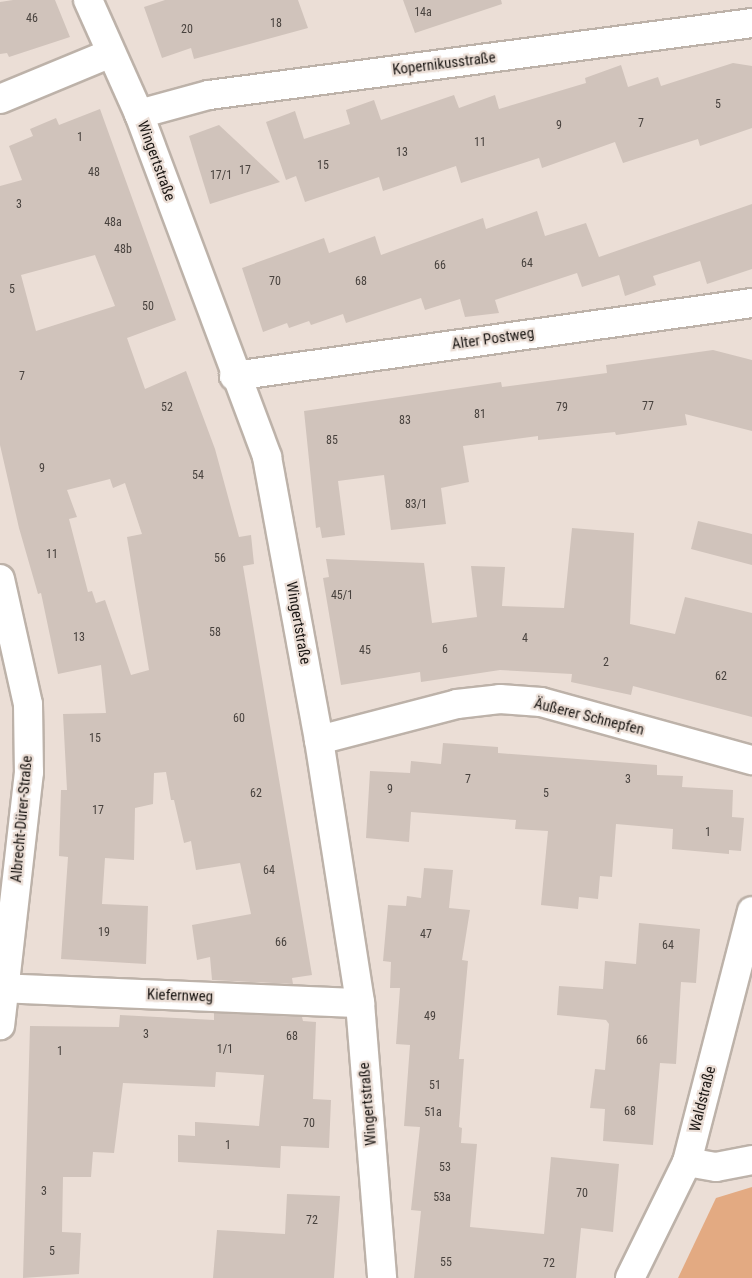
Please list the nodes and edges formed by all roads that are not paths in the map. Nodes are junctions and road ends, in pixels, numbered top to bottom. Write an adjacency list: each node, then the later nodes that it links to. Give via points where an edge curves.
1 (88, 0): 3 (street, Wingertstraße)
2 (752, 23): 5 (street, Kopernikusstraße, via 208,95)
3 (111, 52): 4 (street); 5 (street, Wingertstraße)
4 (0, 99)
5 (139, 114): 7 (street, Wingertstraße)
6 (752, 303): 7 (street, Alter Postweg)
7 (234, 376): 9 (street, Wingertstraße, via 267,457)
8 (0, 579): 12 (street, Albrecht-Dürer-Straße, via 28,704 29,772)
9 (319, 740): 10 (street, Äußerer Schnepfen, via 457,704 500,699 542,702); 13 (street, Wingertstraße)
10 (752, 760)
11 (752, 911): 16 (street, Waldstraße)
12 (1, 988): 13 (street, Kiefernweg); 14 (street, Albrecht-Dürer-Straße)
13 (360, 1003): 17 (street, Wingertstraße)
14 (0, 1025)
15 (752, 1160): 16 (street, via 716,1167)
16 (687, 1162): 18 (street, Waldstraße)
17 (382, 1278)
18 (630, 1278)

